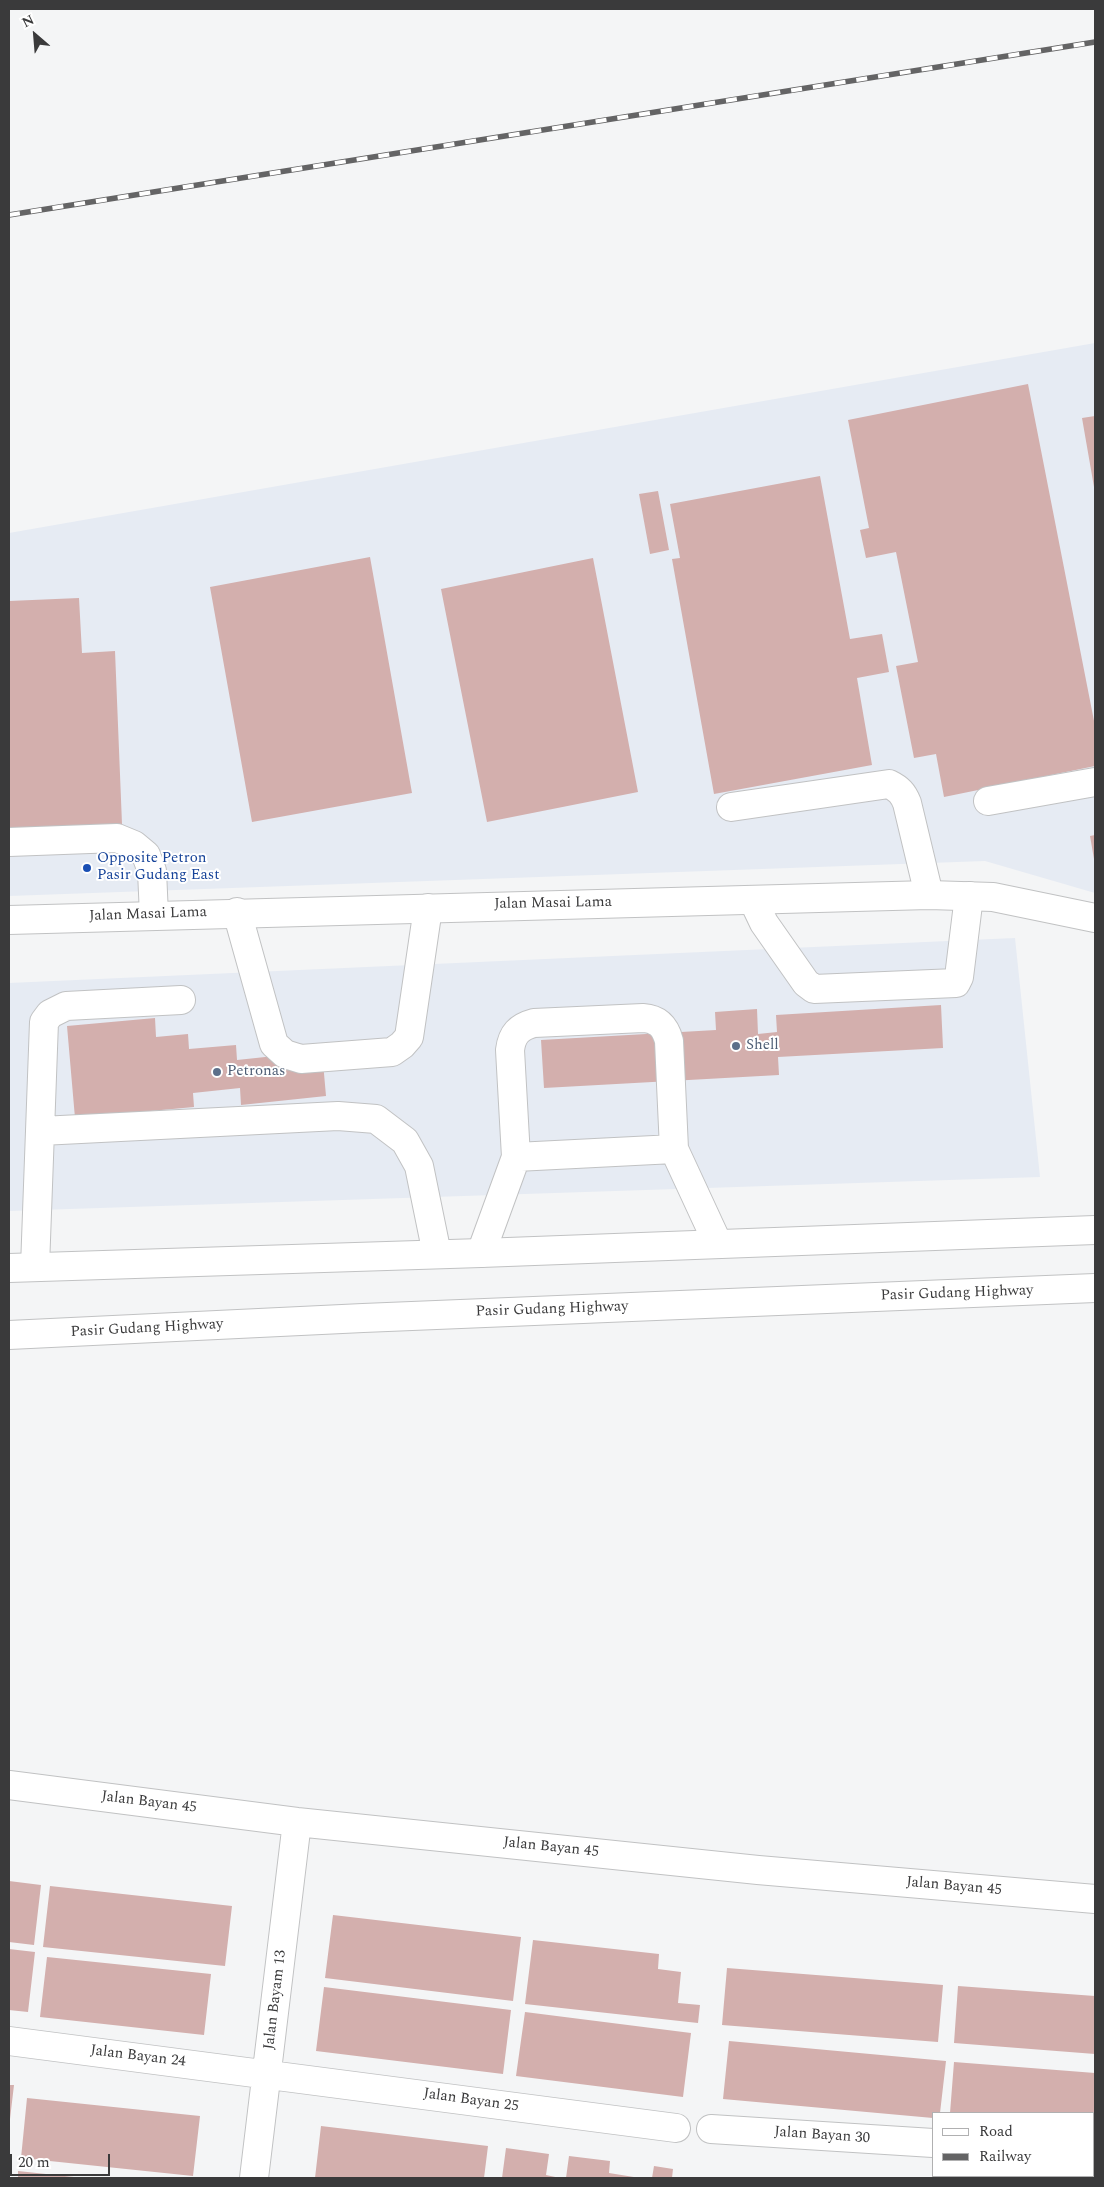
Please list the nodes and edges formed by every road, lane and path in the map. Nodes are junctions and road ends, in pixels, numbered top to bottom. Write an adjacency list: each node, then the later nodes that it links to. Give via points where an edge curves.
1 (1095, 782): 2 (main road)
2 (988, 801)
3 (731, 807): 5 (main road, via 889,784 904,795 907,803)
4 (9, 842): 10 (main road, via 117,838 134,845 146,855 152,871)
5 (929, 895): 6 (main road, Jalan Masai Lama); 7 (main road, Jalan Masai Lama)
6 (969, 896): 7 (main road, via 960,977 956,983 814,989 806,983 764,923); 11 (main road, Jalan Masai Lama, via 993,897)
7 (753, 900): 8 (main road, Jalan Masai Lama)
8 (428, 908): 9 (main road, Jalan Masai Lama); 9 (main road, via 409,1037 392,1052 301,1059 285,1054 274,1044)
9 (237, 912): 10 (main road, Jalan Masai Lama)
10 (154, 916): 12 (main road, Jalan Masai Lama)
11 (1095, 918)
12 (9, 920)
13 (181, 1000): 14 (main road, via 66,1006 50,1014 42,1031)
14 (40, 1131): 20 (main road, via 338,1116 376,1120 405,1141 419,1166); 21 (main road)
15 (674, 1149): 16 (main road); 16 (main road, via 669,1041 661,1024 643,1018 534,1023 517,1031 510,1050); 18 (main road)
16 (516, 1157): 19 (main road)
17 (1095, 1230): 18 (main road)
18 (718, 1244): 19 (main road)
19 (482, 1252): 20 (main road)
20 (437, 1254): 21 (main road)
21 (22, 1267)
22 (1095, 1288): 23 (main road, Pasir Gudang Highway)
23 (109, 1331): 24 (main road, Pasir Gudang Highway); 25 (main road)
24 (9, 1335)
25 (9, 1352)
26 (9, 1785): 27 (main road, Jalan Bayan 45)
27 (298, 1822): 28 (main road, Jalan Bayan 45, via 758,1870); 30 (main road, Jalan Bayam 13)
28 (1095, 1899)
29 (9, 2041): 30 (main road, Jalan Bayan 24)
30 (267, 2074): 31 (main road, Jalan Bayan 25); 34 (main road, Jalan Bayam 13)
31 (676, 2128)
32 (711, 2129): 33 (main road, Jalan Bayan 30)
33 (932, 2143)
34 (254, 2178)

